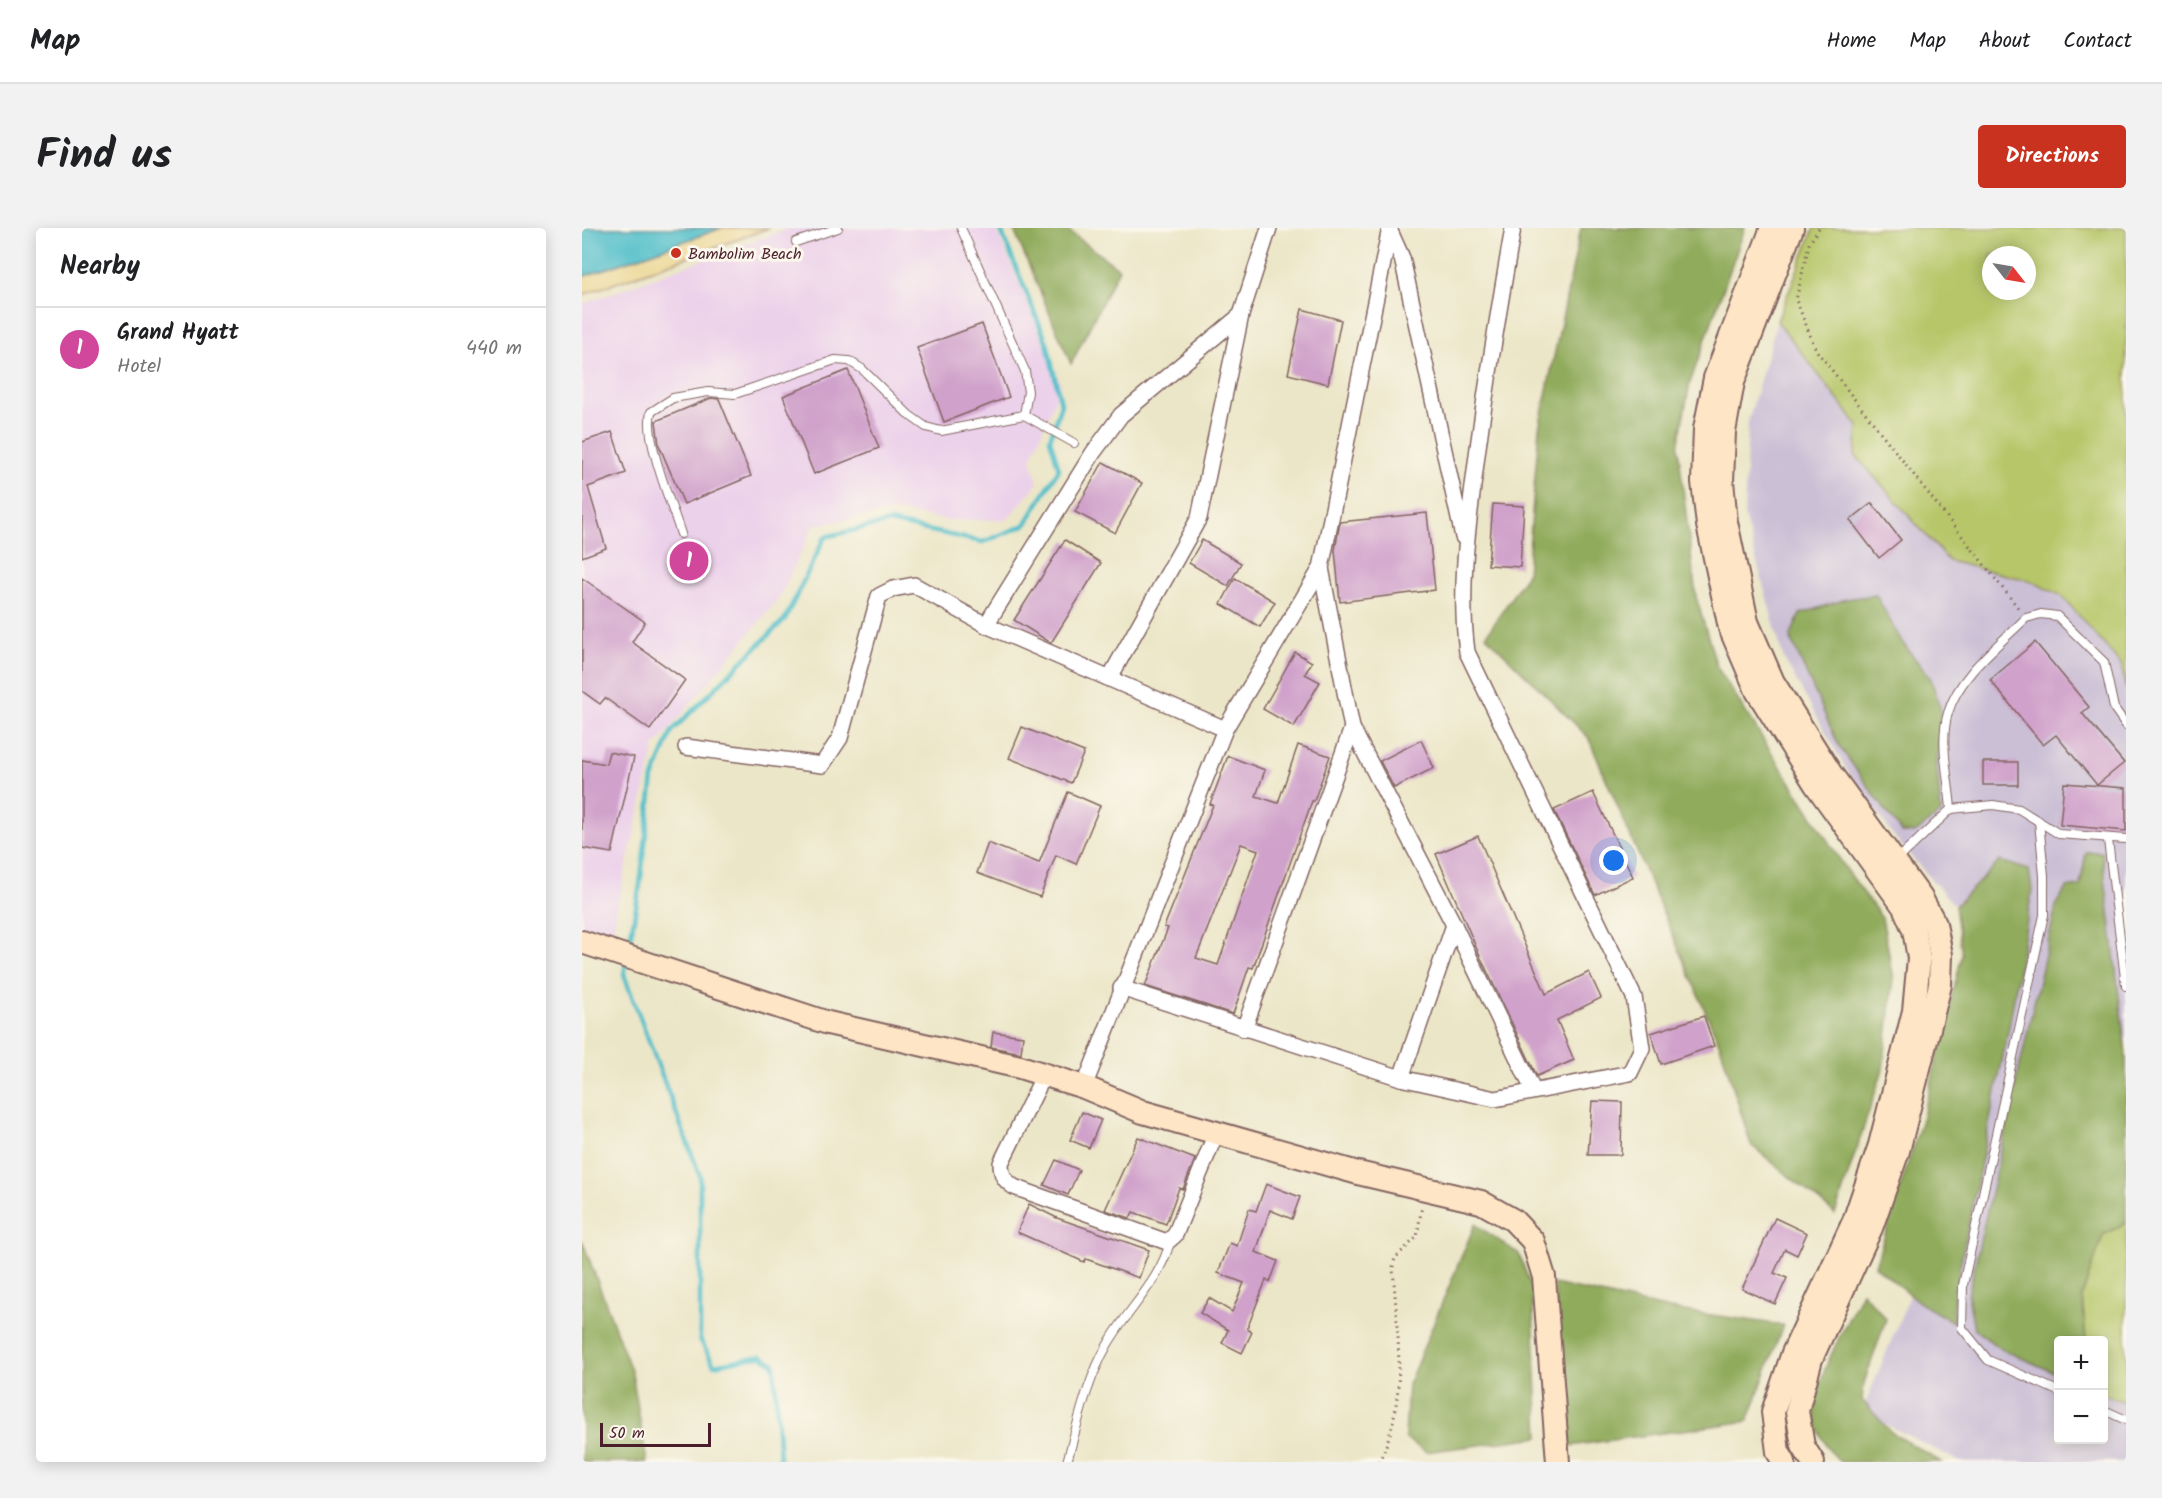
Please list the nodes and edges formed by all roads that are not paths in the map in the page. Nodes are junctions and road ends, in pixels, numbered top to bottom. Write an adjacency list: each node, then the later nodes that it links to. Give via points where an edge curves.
1 (838, 228): 8 (lane)
2 (961, 228): 10 (lane, via 1025,371 1028,392)
3 (1269, 228): 9 (street)
4 (1513, 228): 13 (street, via 1489,364)
5 (1772, 228): 42 (main road, via 1715,378 1705,429 1703,482 1708,525 1730,628 1757,691 1816,785 1904,907 1914,930 1918,958 1914,1011 1880,1145 1854,1221 1793,1353 1773,1412 1778,1452)
6 (1792, 228): 25 (main road, via 1733,382 1724,432 1722,481 1726,522 1747,622 1773,682 1831,774)
7 (1390, 229): 13 (street, via 1402,258); 14 (street)
8 (796, 242)
9 (1241, 315): 15 (street, via 1121,415 1093,453); 16 (street, via 1199,518)
10 (1024, 415): 11 (lane); 12 (lane, via 941,431 926,427 862,369 849,361 835,360 735,394 708,392 673,398 651,412 649,422)
11 (1074, 443)
12 (681, 534)
13 (1465, 549): 34 (street, via 1462,614 1467,652 1634,997 1642,1048 1630,1073)
14 (1321, 568): 18 (street); 19 (street)
15 (986, 625): 16 (street); 20 (street, via 914,585 893,589 879,597 840,738 822,765)
16 (1109, 679): 19 (street)
17 (2126, 725): 21 (lane, via 2114,708 2104,662 2057,616 2041,614 2026,618 1958,688 1947,714 1945,741)
18 (1352, 728): 26 (street); 30 (street)
19 (1225, 729): 29 (street)
20 (686, 747)
21 (1951, 809): 22 (lane, via 1993,805 2019,809); 25 (lane)
22 (2039, 821): 24 (lane, via 2059,834); 37 (lane, via 2044,915 1963,1285 1962,1328 1988,1360)
23 (2126, 839): 24 (lane)
24 (2108, 840): 28 (lane)
25 (1895, 862): 43 (main road, via 1935,924 1941,954 1940,985 1898,1151 1872,1228 1810,1359 1797,1411 1803,1446)
26 (1454, 925): 32 (street); 34 (street)
27 (582, 942): 31 (main road, via 828,1023)
28 (2126, 986)
29 (1121, 988): 30 (street); 33 (street)
30 (1244, 1029): 32 (street)
31 (1045, 1073): 33 (main road); 36 (street, via 1001,1163 1006,1181)
32 (1401, 1078): 34 (street, via 1495,1099)
33 (1084, 1087): 35 (main road, via 1143,1112)
34 (1533, 1090)
35 (1216, 1133): 36 (street); 41 (main road, via 1481,1202 1513,1220 1533,1241 1544,1277)
36 (1170, 1242): 40 (lane, via 1161,1270 1104,1352)
37 (2056, 1390)
38 (2108, 1412): 39 (lane)
39 (2126, 1420)
40 (1067, 1462)
41 (1558, 1462)
42 (1784, 1462)
43 (1813, 1462)

